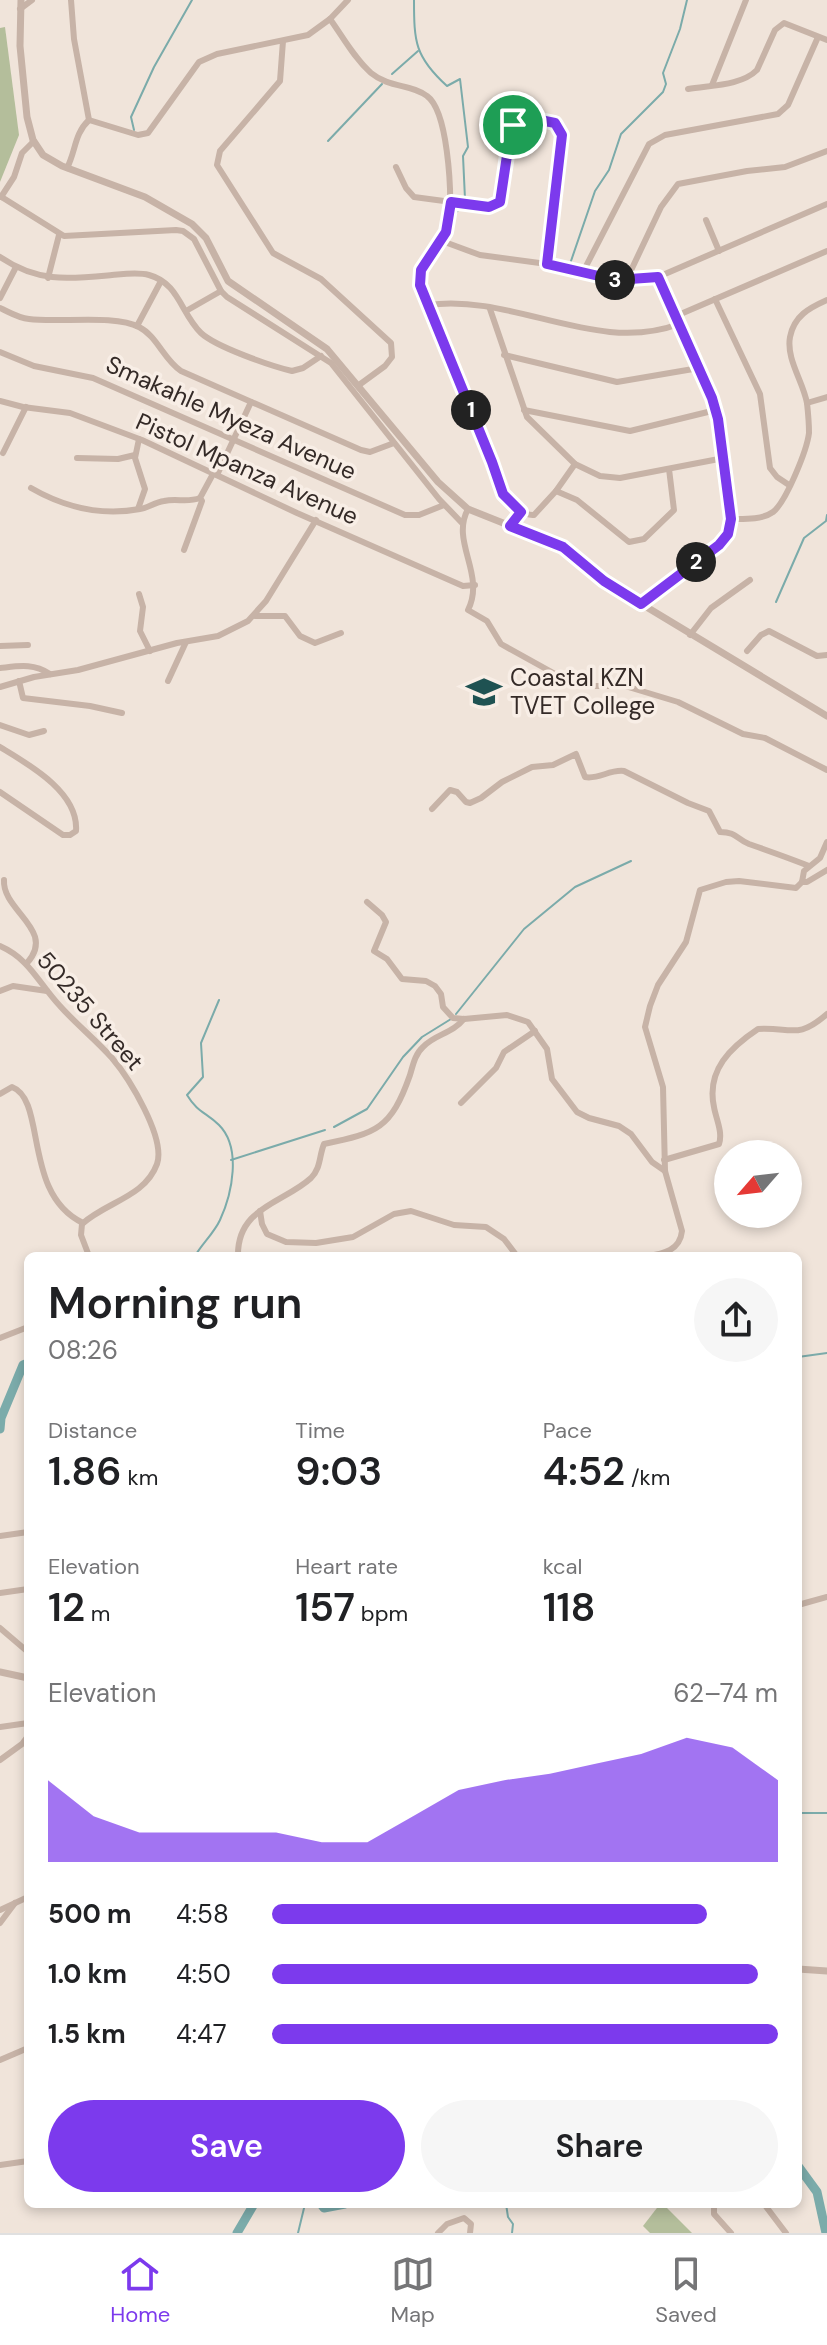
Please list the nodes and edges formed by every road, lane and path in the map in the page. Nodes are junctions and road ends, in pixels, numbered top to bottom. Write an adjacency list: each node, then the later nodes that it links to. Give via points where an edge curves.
1 (32, 0): 5 (street)
2 (71, 0): 12 (street)
3 (348, 0): 6 (street)
4 (746, 0): 10 (street)
5 (20, 4): 13 (street, via 27,117)
6 (330, 19): 9 (street, via 308,35); 18 (street, via 371,72 433,101 442,122)
7 (818, 37): 8 (street); 10 (street, via 787,22 780,25 753,74); 28 (street, via 788,105 778,114 665,135 649,144)
8 (827, 40)
9 (283, 41): 12 (street, via 199,62 143,135); 48 (street, via 280,81 220,151 217,165 273,253 321,279 391,343 392,357)
10 (712, 85): 11 (street)
11 (688, 89)
12 (89, 120): 16 (street, via 77,132)
13 (34, 141): 16 (street, via 49,160); 17 (street, via 22,153)
14 (827, 151): 32 (street, via 785,167 678,184 661,207)
15 (396, 167): 18 (street, via 414,197)
16 (67, 168): 48 (street, via 145,197 192,224 235,288 321,344)
17 (0, 197): 21 (street)
18 (451, 202): 22 (street); 26 (street, via 489,207 500,202 511,129 525,117 555,123 562,135)
19 (827, 204): 23 (street)
20 (706, 220): 23 (street)
21 (59, 235): 30 (street); 33 (street, via 183,231 198,245)
22 (442, 241): 26 (street, via 480,255); 37 (street, via 419,278)
23 (719, 251): 29 (street)
24 (827, 251): 35 (street)
25 (0, 257): 27 (street)
26 (547, 264): 28 (street)
27 (16, 267): 30 (street); 34 (street)
28 (583, 272): 32 (street)
29 (658, 277): 32 (street); 41 (street)
30 (48, 278): 31 (street, via 139,274)
31 (161, 281): 40 (street); 43 (street)
32 (626, 281)
33 (221, 291): 40 (street); 46 (street)
34 (0, 298)
35 (715, 299): 41 (street); 66 (street, via 760,394 770,468)
36 (827, 300): 52 (street, via 798,318 789,342)
37 (428, 305): 39 (street); 73 (street, via 501,489)
38 (0, 308): 43 (street, via 26,319)
39 (490, 309): 42 (street, via 620,334); 45 (street)
40 (186, 311): 46 (street, via 206,337 286,369 298,371)
41 (676, 316): 42 (street)
42 (679, 324): 47 (street)
43 (137, 326): 51 (street, via 170,364)
44 (0, 352): 56 (street, Smakahle Myeza Avenue, via 34,366 87,375)
45 (504, 355): 47 (street, via 617,382); 54 (street)
46 (321, 356): 58 (street)
47 (699, 368): 55 (street)
48 (359, 385): 72 (street, via 438,482)
49 (827, 397): 52 (street)
50 (0, 401): 53 (street, Pistol Mpanza Avenue)
51 (251, 402): 56 (street); 58 (street, via 361,450)
52 (807, 403): 66 (street, via 807,444)
53 (26, 407): 57 (street, Pistol Mpanza Avenue, via 70,413); 59 (street)
54 (524, 410): 55 (street, via 625,431); 63 (street)
55 (716, 410): 62 (street)
56 (233, 438): 65 (street); 70 (street, Smakahle Myeza Avenue, via 405,515)
57 (139, 439): 60 (street); 65 (street, Pistol Mpanza Avenue)
58 (394, 443): 70 (street)
59 (3, 453)
60 (135, 455): 61 (street); 71 (street, via 145,489)
61 (77, 458)
62 (724, 458): 64 (street); 74 (street)
63 (575, 464): 64 (street, via 612,478); 68 (street)
64 (669, 469): 68 (street, via 674,510 636,542 624,540 577,500)
65 (215, 474): 69 (street); 75 (street, Pistol Mpanza Avenue)
66 (789, 485): 74 (street, via 773,512)
67 (31, 488): 71 (street, via 93,511)
68 (556, 491): 73 (street, via 538,512)
69 (200, 498): 71 (street, via 165,500); 78 (street)
70 (444, 505): 76 (street)
71 (138, 509)
72 (468, 509): 76 (street); 77 (street)
73 (521, 512): 77 (street)
74 (731, 519): 82 (street, via 719,545)
75 (316, 520): 80 (street, Pistol Mpanza Avenue, via 463,586); 83 (street)
76 (462, 523): 80 (street)
77 (510, 526): 82 (street, via 563,547)
78 (184, 550)
79 (750, 580): 85 (street, via 711,608)
80 (475, 585): 102 (street, via 468,610 487,621 501,644 557,675 593,686 634,687 678,702)
81 (139, 594): 89 (street, via 140,631)
82 (641, 604): 85 (street)
83 (255, 616): 84 (street, via 285,616 300,636 315,643); 86 (street, via 218,636)
84 (341, 633)
85 (690, 635): 98 (street)
86 (186, 642): 89 (street); 95 (street)
87 (28, 645): 88 (street)
88 (0, 646)
89 (150, 651): 93 (street)
90 (747, 651): 91 (street, via 769,631 817,656)
91 (827, 655)
92 (0, 668): 93 (street, via 26,665)
93 (50, 674): 94 (street)
94 (19, 681): 96 (street); 97 (street, via 23,698)
95 (168, 681)
96 (0, 687)
97 (122, 713)
98 (827, 716)
99 (0, 725): 100 (street, via 29,735)
100 (44, 731)
101 (0, 747): 103 (street, via 58,790 74,814 76,831 63,835)
102 (827, 770)
103 (0, 792)
104 (432, 809): 106 (street, via 450,790 474,802 532,767 553,765 576,754 585,777 624,771 709,811 720,832)
105 (827, 842): 106 (street)
106 (809, 866): 109 (street)
107 (827, 870): 109 (street)
108 (4, 880): 112 (street, via 6,894 23,914 36,943)
109 (802, 882): 120 (street, via 792,889 734,881 700,890 686,942 658,985 645,1027 663,1087)
110 (367, 902): 116 (street, via 386,922 375,953 387,959 402,979 435,986 446,1011)
111 (0, 946): 112 (street, 50235 Street)
112 (27, 963): 114 (street, 50235 Street)
113 (0, 991): 114 (street, via 13,986)
114 (47, 991): 123 (street, 50235 Street, via 120,1068 159,1149 144,1185)
115 (827, 1014): 120 (street, via 798,1031 758,1029 734,1046 721,1060 713,1090 719,1144)
116 (464, 1019): 117 (street, via 507,1015 524,1019); 122 (street, via 421,1048 385,1122 368,1134 324,1144 311,1178)
117 (535, 1031): 119 (street, via 504,1052 496,1068); 121 (street, via 547,1049 552,1079 577,1112 631,1134)
118 (0, 1094): 123 (street, via 12,1087 21,1092 47,1186 62,1209)
119 (461, 1103)
120 (664, 1160): 121 (street)
121 (665, 1171): 127 (street, via 682,1237)
122 (260, 1211): 125 (street, via 240,1235); 126 (street, via 267,1234 286,1242 353,1237 394,1214 411,1211 454,1225 486,1227)
123 (83, 1223): 124 (street)
124 (87, 1252)
125 (238, 1252)
126 (514, 1252)
127 (661, 1252)
128 (24, 1329): 129 (street)
129 (0, 1338)
130 (24, 1533): 131 (street)
131 (0, 1536)
132 (24, 1590): 133 (street)
133 (0, 1593)
134 (827, 1597): 135 (street)
135 (802, 1604)
136 (0, 1628): 137 (street)
137 (24, 1649)
138 (0, 1672): 139 (street)
139 (24, 1677)
140 (24, 1724): 141 (street)
141 (0, 1727)
142 (24, 1741): 143 (street)
143 (0, 1760)
144 (24, 1899): 145 (street)
145 (15, 1902): 146 (street); 147 (street)
146 (0, 1910)
147 (0, 1923)
148 (802, 1969): 149 (street)
149 (827, 1971)
150 (24, 2050): 151 (street)
151 (0, 2060)
152 (24, 2162): 153 (street)
153 (0, 2165)
154 (714, 2208): 158 (street)
155 (767, 2208): 159 (street)
156 (438, 2233): 157 (street, via 464,2218 470,2222)
157 (470, 2233)
158 (731, 2233)
159 (786, 2233)

